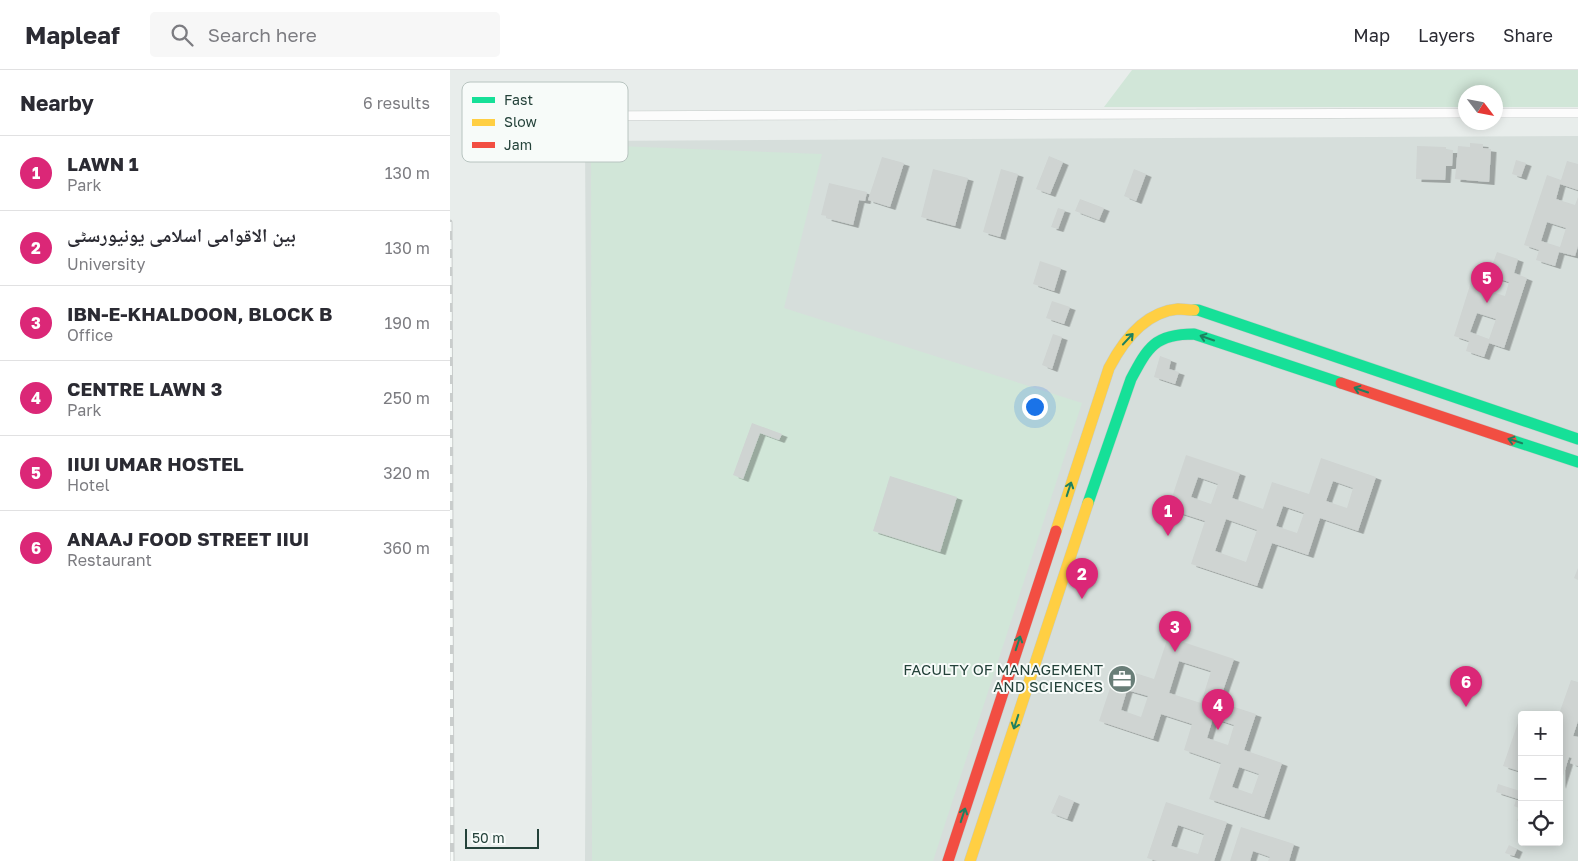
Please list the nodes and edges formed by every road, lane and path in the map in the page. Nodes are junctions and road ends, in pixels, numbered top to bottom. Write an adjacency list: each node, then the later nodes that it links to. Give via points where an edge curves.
1 (1458, 113): 4 (street)
2 (1503, 113): 3 (street)
3 (1578, 113)
4 (628, 116)
5 (1552, 431): 6 (street); 7 (street, one-way to 5, via 1115,355 1142,324 1164,312 1179,309 1198,310); 8 (street)
6 (1578, 439)
7 (1082, 449): 9 (street); 11 (street, one-way to 7)
8 (1545, 451): 9 (street, one-way to 9, via 1194,334 1180,334 1154,343 1141,360); 10 (street)
9 (1103, 456): 12 (street, one-way to 12)
10 (1578, 462)
11 (987, 742): 12 (street); 13 (street, one-way to 11)
12 (1008, 748): 14 (street)
13 (948, 861)
14 (970, 861)

